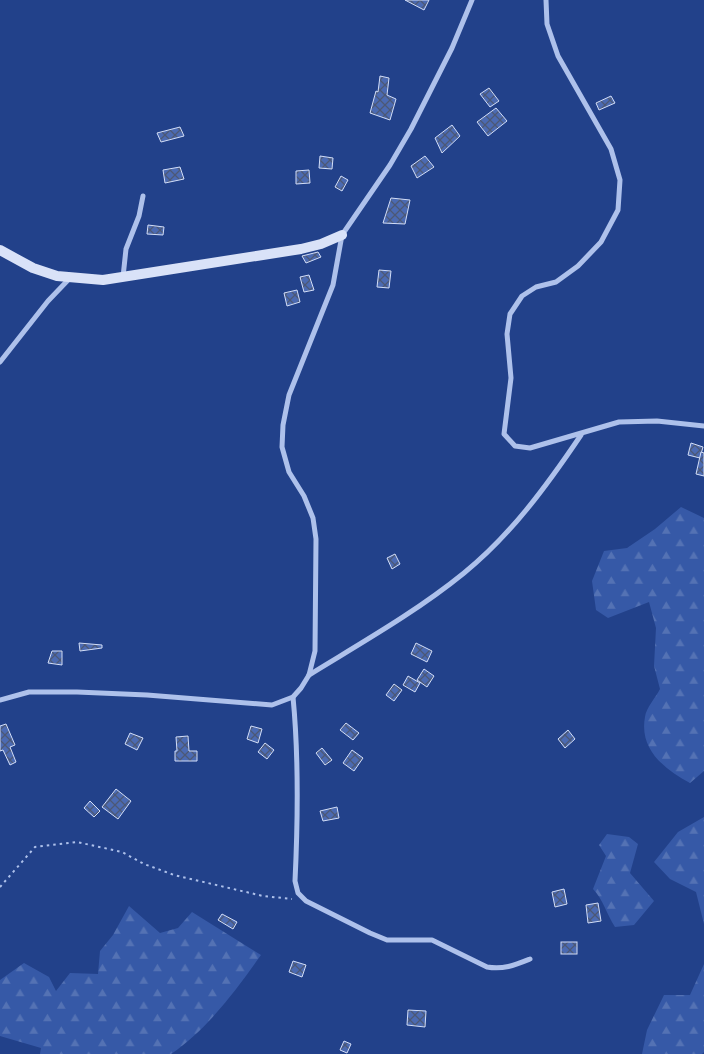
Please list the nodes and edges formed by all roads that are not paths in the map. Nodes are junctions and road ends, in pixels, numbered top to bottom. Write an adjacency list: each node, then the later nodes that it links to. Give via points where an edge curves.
1 (472, 0): 4 (street, via 411,129)
2 (546, 0): 10 (street, via 547,24 558,56 611,149 620,180 618,210 601,242 578,266 556,282 536,286 522,296 510,314 507,334 511,378 504,434 515,446 530,448)
3 (143, 196): 7 (street, via 126,249)
4 (342, 235): 7 (street, via 301,249); 11 (street, via 333,286 295,378 282,424 282,448 289,472 313,518 316,539 314,651)
5 (0, 250): 6 (street, via 33,268)
6 (70, 278): 7 (street); 8 (street)
7 (123, 278)
8 (0, 362)
9 (704, 426): 10 (street, via 657,421 619,422)
10 (582, 434): 11 (street, via 553,477 493,546 464,573)
11 (309, 675): 12 (street)
12 (293, 697): 13 (street, via 272,705 148,694 77,692 30,692); 14 (street, via 299,802 295,881 298,893 334,917 387,940 432,940 487,968 506,968)
13 (0, 700)
14 (530, 959)

